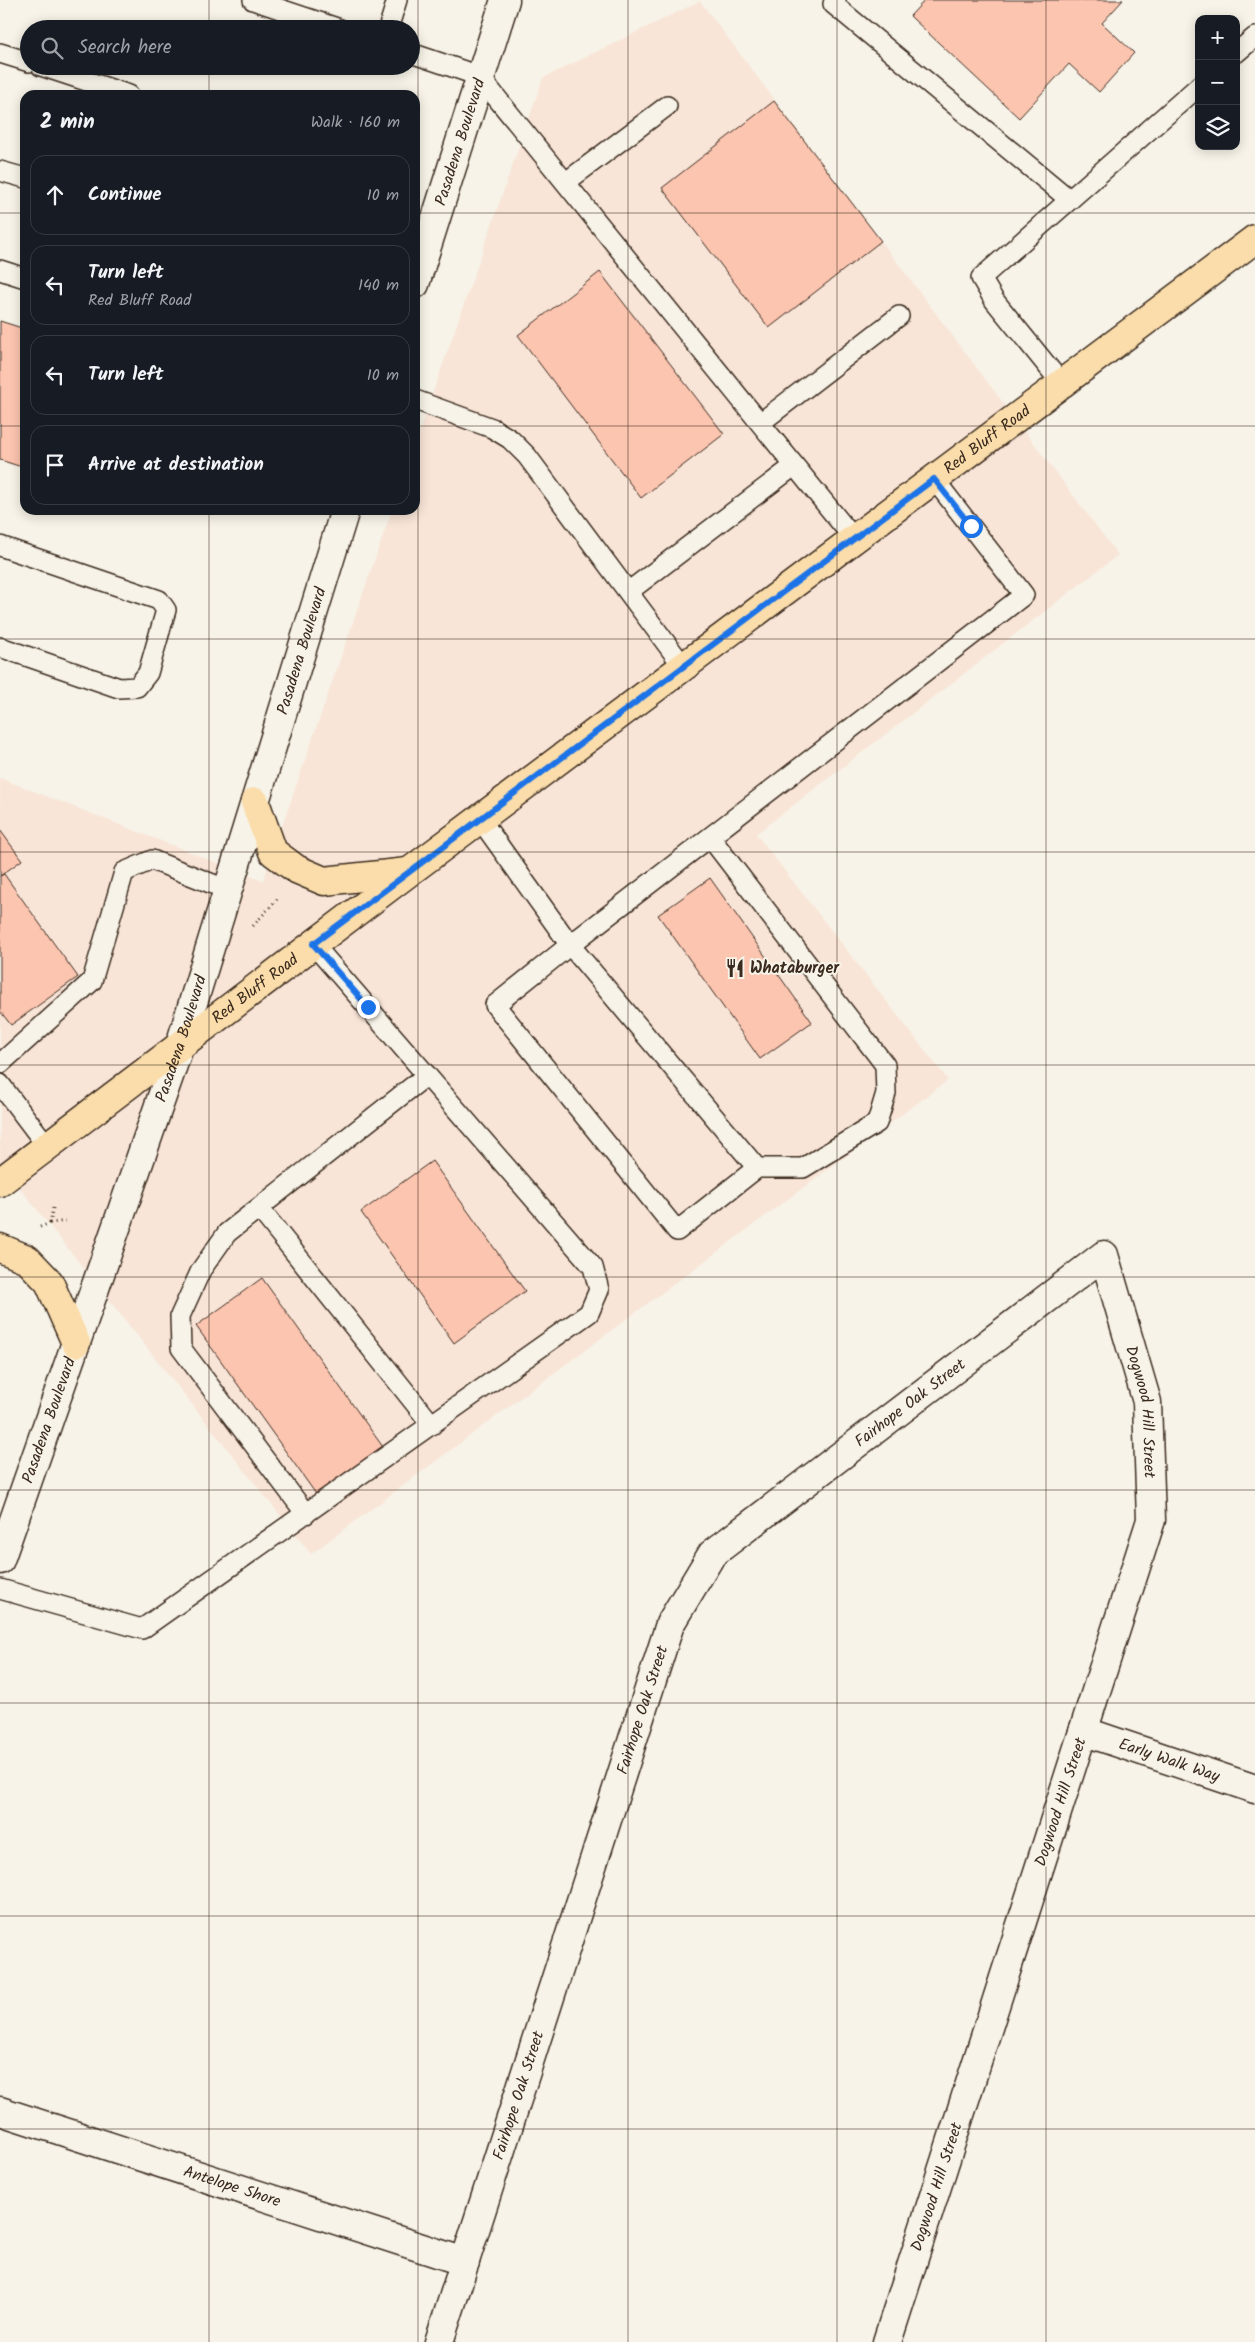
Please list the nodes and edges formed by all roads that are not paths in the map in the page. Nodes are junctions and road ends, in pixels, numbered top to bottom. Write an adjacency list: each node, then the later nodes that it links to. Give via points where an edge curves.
1 (253, 0): 5 (lane)
2 (397, 0): 6 (lane)
3 (505, 0): 13 (street, Pasadena Boulevard)
4 (833, 1): 20 (lane)
5 (313, 20)
6 (391, 20)
7 (1255, 37): 8 (lane)
8 (1240, 50)
9 (0, 53): 11 (lane)
10 (420, 56): 13 (lane)
11 (20, 59)
12 (68, 75): 14 (lane)
13 (479, 76): 19 (lane); 22 (street, Pasadena Boulevard)
14 (114, 90)
15 (1195, 90): 20 (lane)
16 (667, 106): 19 (lane)
17 (0, 170): 18 (lane)
18 (20, 176)
19 (566, 182): 28 (lane)
20 (1070, 200): 26 (lane, via 981,278 994,300)
21 (1255, 240): 26 (main road, Red Bluff Road)
22 (420, 268)
23 (0, 270): 24 (lane)
24 (20, 276)
25 (899, 316): 28 (lane)
26 (1062, 384): 30 (main road, Red Bluff Road)
27 (420, 402): 34 (lane, via 492,428 510,438)
28 (760, 423): 29 (lane)
29 (794, 466): 32 (lane); 34 (lane)
30 (934, 479): 32 (main road, Red Bluff Road); 39 (lane, via 1024,595)
31 (343, 515): 37 (street, Pasadena Boulevard)
32 (854, 539): 36 (main road, Red Bluff Road)
33 (0, 546): 35 (lane, via 159,600 166,610 148,673 137,687 119,688)
34 (628, 592): 36 (lane)
35 (0, 648)
36 (683, 666): 38 (main road, Red Bluff Road)
37 (255, 802): 40 (main road, via 273,852 296,869 324,881); 41 (street, Pasadena Boulevard)
38 (480, 819): 40 (main road, Red Bluff Road); 43 (lane)
39 (710, 837): 43 (lane); 49 (lane, via 885,1065 886,1093 876,1123 802,1168)
40 (409, 872): 42 (main road, Red Bluff Road)
41 (228, 890): 44 (street, Pasadena Boulevard); 45 (lane, via 152,860 124,872 92,981)
42 (313, 944): 44 (main road, Red Bluff Road); 46 (lane)
43 (570, 945): 49 (lane); 49 (lane, via 495,1005 677,1231)
44 (180, 1045): 48 (main road, Red Bluff Road); 54 (street, Pasadena Boulevard)
45 (0, 1064)
46 (427, 1075): 51 (lane); 55 (lane, via 594,1267 599,1290 589,1314)
47 (0, 1084): 48 (lane)
48 (47, 1146): 50 (main road, Red Bluff Road)
49 (757, 1168)
50 (0, 1182)
51 (259, 1208): 55 (lane); 56 (lane, via 227,1233 201,1270 180,1316 181,1348)
52 (0, 1248): 54 (main road, via 27,1259 49,1282)
53 (1104, 1255): 59 (street, Dogwood Hill Street, via 1147,1402 1151,1520); 62 (street, Fairhope Oak Street, via 712,1554 670,1624)
54 (76, 1343): 57 (street, Pasadena Boulevard)
55 (432, 1425): 56 (lane)
56 (306, 1514): 58 (lane, via 142,1629)
57 (0, 1560)
58 (0, 1589)
59 (1084, 1732): 60 (street, Early Walk Way); 64 (street, Dogwood Hill Street)
60 (1255, 1789)
61 (0, 2111): 62 (street, Antelope Shore)
62 (464, 2262): 63 (street, Fairhope Oak Street)
63 (439, 2342)
64 (887, 2342)

